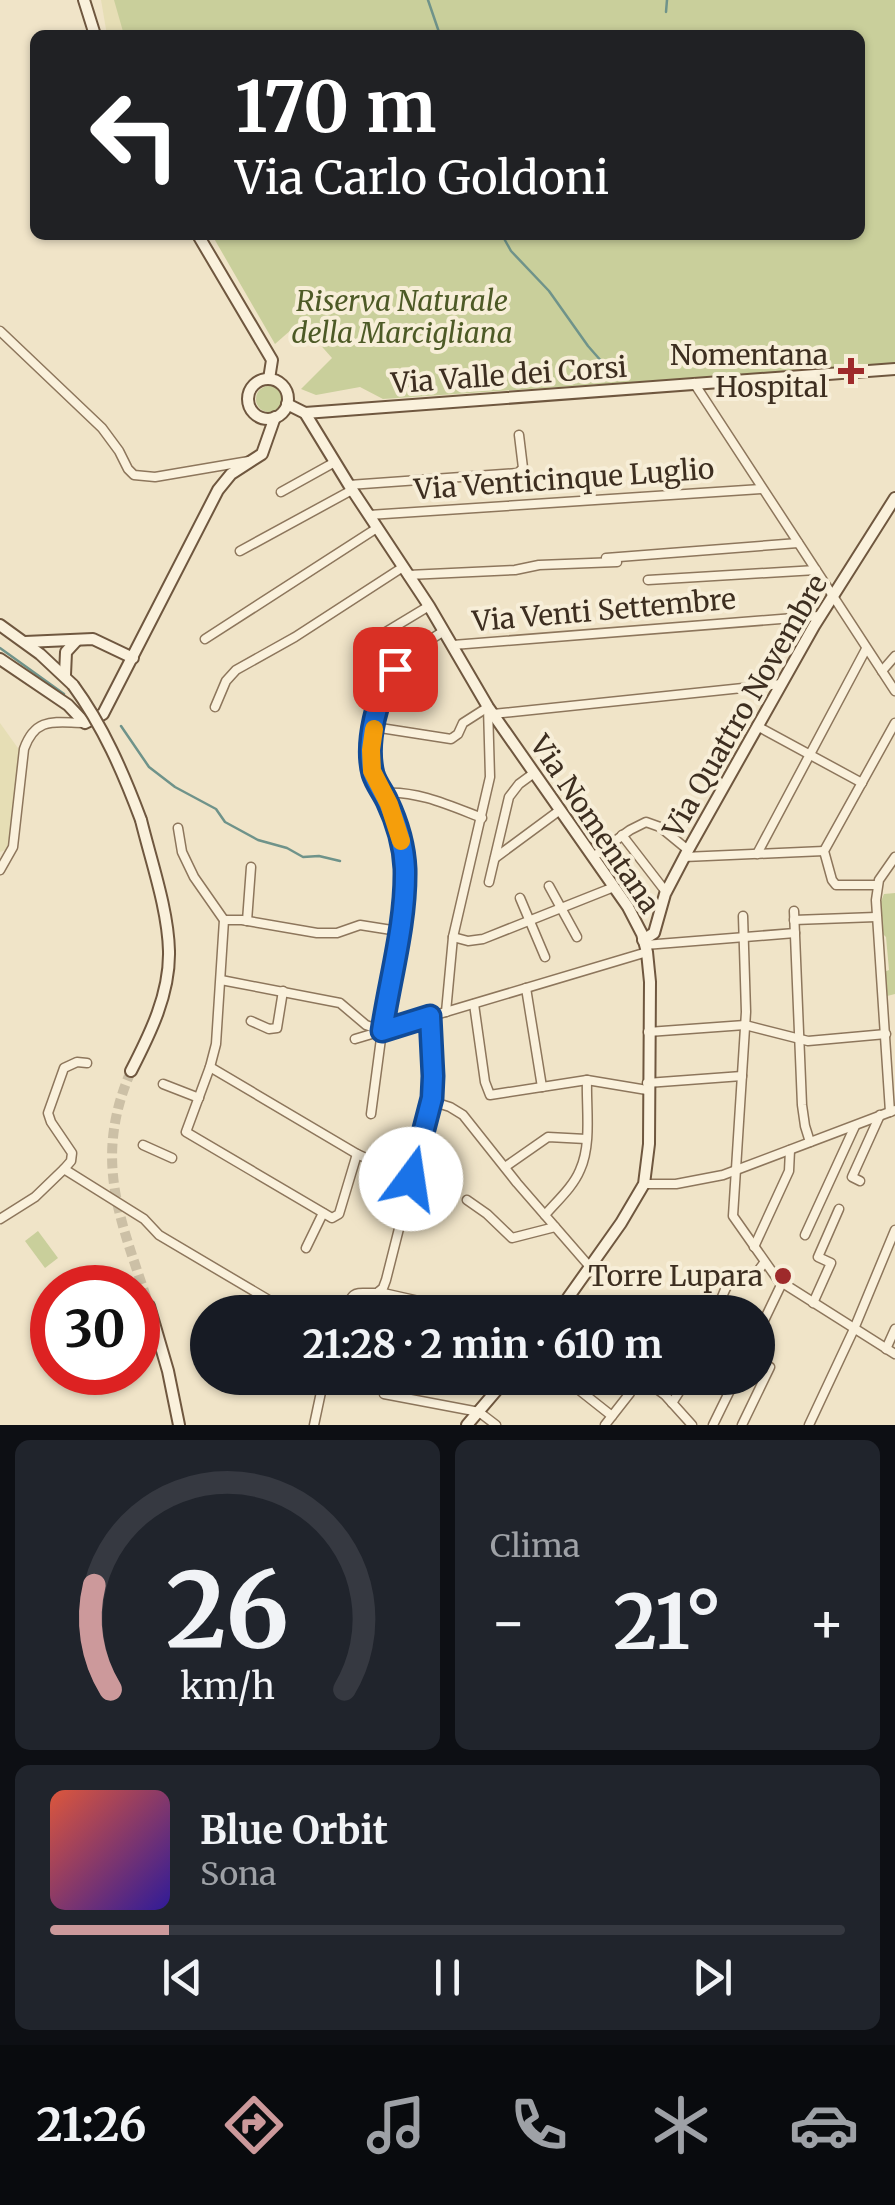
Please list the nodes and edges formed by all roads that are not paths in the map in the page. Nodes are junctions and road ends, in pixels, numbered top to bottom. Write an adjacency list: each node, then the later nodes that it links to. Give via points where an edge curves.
1 (84, 0): 2 (street)
2 (94, 30)
3 (201, 240): 6 (street, via 272,360)
4 (0, 330): 12 (street, via 102,428 134,474 156,477)
5 (895, 369): 7 (street, Via Valle dei Corsi)
6 (269, 379): 8 (street, via 286,388); 10 (street, via 252,387 248,402 256,415)
7 (694, 383): 9 (street, Via Valle dei Corsi); 15 (street)
8 (288, 404): 9 (street); 10 (street)
9 (305, 412): 13 (street, Via Nomentana)
10 (275, 418): 12 (street)
11 (519, 435): 14 (street, via 518,473)
12 (254, 462): 39 (street, via 218,490)
13 (335, 462): 14 (street, Via Nomentana); 16 (street)
14 (351, 487): 18 (street, Via Nomentana); 21 (street)
15 (762, 489): 18 (street, Via Venticinque Luglio); 20 (street)
16 (281, 492)
17 (895, 498): 27 (street, Via Quattro Novembre)
18 (368, 515): 19 (street, Via Nomentana)
19 (377, 528): 25 (street, Via Nomentana); 32 (street)
20 (798, 543): 22 (street); 24 (street)
21 (240, 552)
22 (606, 558)
23 (617, 562): 25 (street)
24 (816, 570): 26 (street); 27 (street)
25 (406, 571): 28 (street, Via Nomentana); 45 (street, via 236,670)
26 (648, 580)
27 (833, 596): 29 (street, Via Quattro Novembre); 37 (street)
28 (429, 606): 31 (street, Via Nomentana); 35 (street)
29 (820, 616): 36 (street, Via Venti Settembre); 43 (street, Via Quattro Novembre)
30 (2, 627): 34 (street)
31 (444, 631): 36 (street, Via Nomentana); 50 (street, via 392,673)
32 (206, 639)
33 (78, 640): 34 (street); 39 (street, via 96,640); 42 (street, via 64,657)
34 (25, 642): 42 (street)
35 (366, 644)
36 (452, 645): 46 (street, Via Nomentana)
37 (866, 649): 41 (street); 51 (street)
38 (895, 656): 41 (street)
39 (134, 658): 47 (street, via 106,711)
40 (0, 659): 47 (street)
41 (882, 671): 44 (street)
42 (69, 680): 101 (street, bridge, via 121,768 141,820 164,920 169,953 160,1006)
43 (781, 684): 46 (street); 49 (street, Via Quattro Novembre)
44 (895, 691)
45 (214, 708)
46 (490, 710): 50 (street, via 464,721 451,739); 52 (street, Via Nomentana); 56 (street, via 490,778)
47 (85, 723): 66 (street, via 50,722 29,737 13,847)
48 (895, 723): 53 (street)
49 (758, 726): 51 (street); 60 (street, Via Quattro Novembre)
50 (374, 727): 54 (street, via 372,766)
51 (810, 756): 53 (street); 61 (street)
52 (534, 773): 55 (street, Via Nomentana); 64 (street, via 509,797)
53 (862, 783): 59 (street)
54 (383, 793): 56 (street, via 410,794); 79 (street, via 404,862)
55 (560, 810): 63 (street, Via Nomentana); 64 (street)
56 (482, 818): 81 (street)
57 (178, 828): 76 (street, via 194,877)
58 (622, 835): 60 (street, via 650,822); 63 (street); 71 (street)
59 (824, 851): 61 (street); 68 (street, via 836,885)
60 (686, 854): 61 (street); 71 (street, Via Quattro Novembre)
61 (757, 854)
62 (895, 856): 68 (street)
63 (593, 857): 70 (street, Via Nomentana)
64 (495, 858): 67 (street)
65 (251, 867): 77 (street)
66 (0, 870)
67 (489, 882)
68 (877, 885): 75 (street)
69 (548, 886): 73 (street)
70 (614, 887): 73 (street); 84 (street, Via Nomentana)
71 (666, 892): 84 (street, Via Quattro Novembre)
72 (520, 898): 78 (street)
73 (561, 909): 78 (street); 82 (street)
74 (743, 916): 83 (street)
75 (876, 917): 80 (street, via 794,915); 96 (street)
76 (224, 920): 77 (street); 86 (street)
77 (247, 921): 79 (street, via 317,933 360,925)
78 (530, 922): 81 (street, via 480,940); 85 (street)
79 (398, 931): 94 (street)
80 (795, 933): 83 (street); 98 (street)
81 (453, 937): 90 (street)
82 (577, 937)
83 (744, 938): 84 (street); 93 (street)
84 (645, 945): 87 (street); 95 (street, Via Nomentana)
85 (545, 957)
86 (221, 980): 88 (street); 100 (street)
87 (526, 988): 89 (street); 106 (street)
88 (283, 992): 92 (street, via 276,1028); 94 (street, via 342,1003)
89 (474, 1004): 90 (street); 106 (street, via 488,1093)
90 (446, 1012): 91 (street)
91 (430, 1016): 94 (street); 108 (street)
92 (252, 1021)
93 (745, 1025): 95 (street); 98 (street); 102 (street)
94 (382, 1031): 97 (street); 110 (street)
95 (648, 1032): 105 (street, Via Nomentana)
96 (886, 1034): 98 (street); 109 (street)
97 (355, 1039)
98 (800, 1040): 113 (street)
99 (87, 1063): 119 (street, via 64,1068 48,1110 72,1153)
100 (210, 1067): 107 (street); 116 (street)
101 (131, 1071)
102 (742, 1076): 105 (street); 120 (street)
103 (587, 1080): 105 (street); 106 (street); 112 (street)
104 (163, 1084): 107 (street)
105 (647, 1086): 123 (street, Via Nomentana)
106 (542, 1087)
107 (199, 1098): 126 (street, via 186,1132)
108 (431, 1101): 118 (street, via 460,1113); 121 (street)
109 (888, 1112): 111 (street); 122 (street, via 852,1178)
110 (371, 1114)
111 (855, 1126): 113 (street); 131 (street)
112 (586, 1138): 118 (street, via 546,1138); 127 (street, via 580,1171)
113 (810, 1142): 115 (street)
114 (143, 1145): 117 (street)
115 (790, 1150): 120 (street); 132 (street, via 789,1169)
116 (357, 1154): 121 (street); 126 (street, via 338,1215)
117 (172, 1158)
118 (505, 1167): 127 (street)
119 (64, 1169): 128 (street); 138 (street)
120 (735, 1171): 123 (street, via 684,1184); 132 (street, via 732,1213)
121 (411, 1179): 137 (street)
122 (860, 1181)
123 (644, 1184): 135 (street, Via Nomentana)
124 (467, 1200): 129 (street, via 511,1237)
125 (840, 1209): 144 (street, via 818,1256 831,1263)
126 (323, 1213): 133 (street)
127 (546, 1216): 129 (street)
128 (0, 1219)
129 (555, 1227): 135 (street)
130 (895, 1230): 145 (street)
131 (805, 1234)
132 (754, 1247): 134 (street)
133 (306, 1248)
134 (764, 1263): 136 (street); 142 (street, via 755,1275 732,1279)
135 (590, 1266): 141 (street, Via Nomentana)
136 (782, 1282): 143 (street); 144 (street)
137 (379, 1292): 139 (street); 140 (street)
138 (260, 1295)
139 (354, 1295)
140 (392, 1295)
141 (571, 1295)
142 (724, 1295)
143 (775, 1297)
144 (813, 1303): 145 (street)
145 (854, 1329): 148 (street); 170 (street)
146 (895, 1329): 148 (street)
147 (160, 1345): 162 (street)
148 (886, 1348): 149 (street)
149 (895, 1354)
150 (320, 1395): 163 (street)
151 (389, 1395): 160 (street)
152 (492, 1395): 160 (street)
153 (585, 1395): 161 (street)
154 (629, 1395): 161 (street)
155 (662, 1395): 159 (street)
156 (677, 1395): 159 (street)
157 (728, 1395): 168 (street)
158 (756, 1395): 169 (street)
159 (672, 1403): 167 (street)
160 (478, 1412): 164 (street); 165 (street)
161 (612, 1416): 166 (street)
162 (180, 1425)
163 (314, 1425)
164 (468, 1425)
165 (496, 1425)
166 (604, 1425)
167 (692, 1425)
168 (714, 1425)
169 (742, 1425)
170 (808, 1425)

